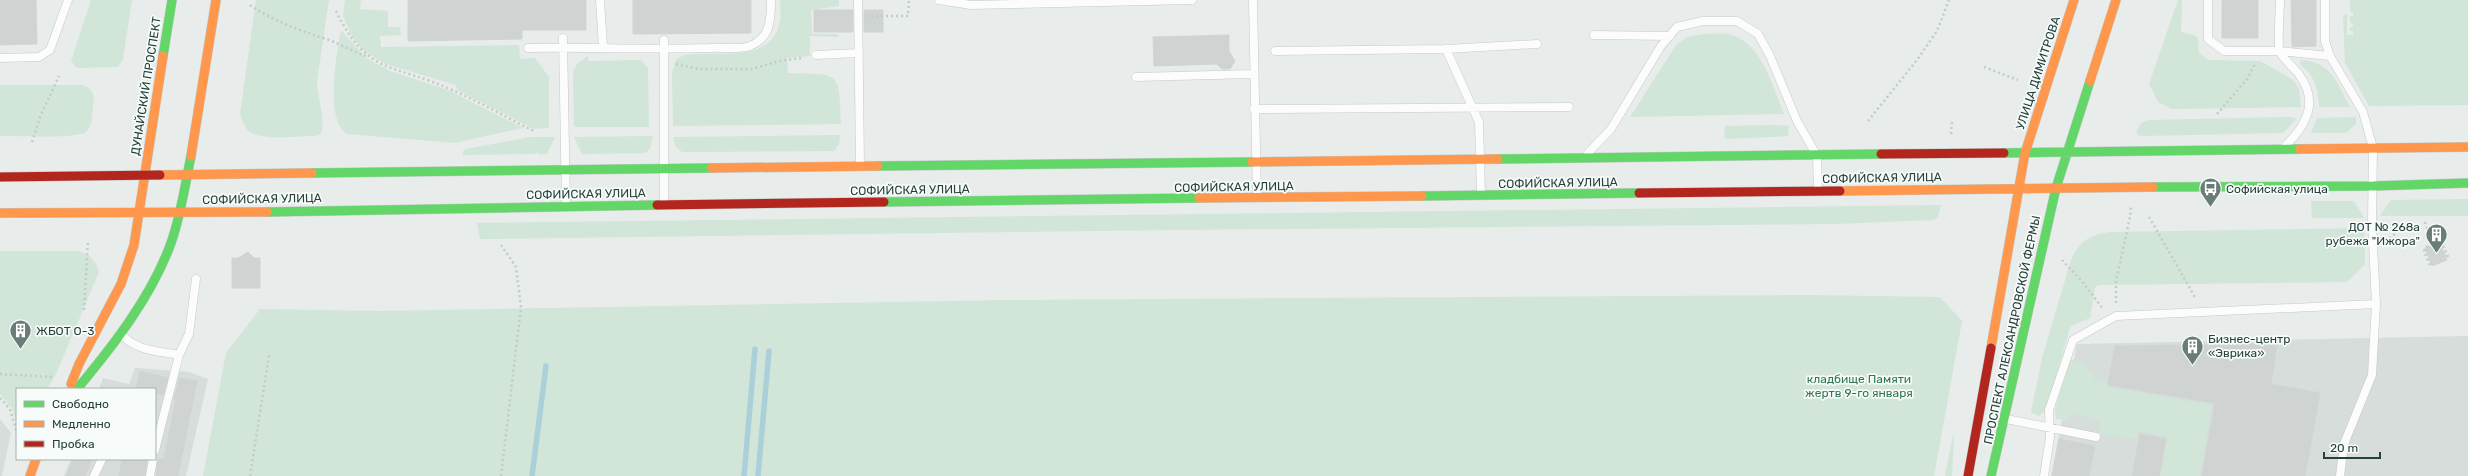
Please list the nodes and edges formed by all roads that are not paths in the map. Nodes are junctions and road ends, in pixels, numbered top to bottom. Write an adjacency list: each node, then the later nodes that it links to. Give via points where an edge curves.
1 (68, 0): 30 (lane, via 50,50 39,57)
2 (172, 0): 48 (main road, ДУНАЙСКИЙ ПРОСПЕКТ)
3 (216, 0): 49 (main road)
4 (600, 0): 20 (lane)
5 (771, 0): 23 (lane, via 771,21 766,33 750,46)
6 (858, 0): 27 (lane)
7 (939, 0): 8 (lane, via 971,5)
8 (1192, 0)
9 (1253, 0): 31 (lane)
10 (2074, 0): 40 (main road, УЛИЦА ДИМИТРОВА, via 2044,86)
11 (2116, 0): 39 (main road)
12 (2208, 0): 26 (lane, via 2208,38 2224,50)
13 (2280, 0): 26 (lane)
14 (2325, 0): 29 (lane, via 2325,41)
15 (1594, 36): 16 (lane)
16 (1670, 36): 41 (lane, via 1677,27 1703,21 1737,21 1758,34 1797,121); 43 (lane, via 1661,46 1611,129)
17 (563, 38): 21 (lane)
18 (664, 40): 23 (lane)
19 (1537, 44): 24 (lane)
20 (602, 46): 21 (lane); 23 (lane)
21 (563, 47): 22 (lane); 47 (lane)
22 (528, 48)
23 (664, 49): 46 (lane)
24 (1446, 49): 25 (lane); 34 (lane)
25 (1275, 51)
26 (2279, 52): 29 (lane); 38 (lane, via 2306,84 2310,104 2310,112 2304,125)
27 (859, 53): 28 (lane); 45 (lane)
28 (816, 55)
29 (2330, 56): 37 (lane, via 2363,112)
30 (0, 58)
31 (1253, 74): 32 (lane); 35 (lane)
32 (1136, 77)
33 (1569, 107): 34 (lane)
34 (1471, 108): 35 (lane); 42 (lane, via 1479,122)
35 (1254, 109): 44 (lane)
36 (2468, 147): 37 (main road, СОФИЙСКАЯ УЛИЦА)
37 (2373, 148): 38 (main road, СОФИЙСКАЯ УЛИЦА); 52 (lane)
38 (2281, 149): 39 (main road, СОФИЙСКАЯ УЛИЦА)
39 (2066, 152): 40 (main road, СОФИЙСКАЯ УЛИЦА); 53 (main road, ПРОСПЕКТ АЛЕКСАНДРОВСКОЙ ФЕРМЫ)
40 (2025, 153): 41 (main road, СОФИЙСКАЯ УЛИЦА); 54 (main road, УЛИЦА ДИМИТРОВА)
41 (1818, 156): 43 (main road, СОФИЙСКАЯ УЛИЦА); 55 (lane)
42 (1481, 160): 43 (main road, СОФИЙСКАЯ УЛИЦА); 44 (main road, СОФИЙСКАЯ УЛИЦА); 56 (lane)
43 (1581, 160)
44 (1257, 162): 45 (main road, СОФИЙСКАЯ УЛИЦА); 57 (lane)
45 (860, 167): 46 (main road, СОФИЙСКАЯ УЛИЦА)
46 (664, 170): 47 (main road, СОФИЙСКАЯ УЛИЦА); 58 (lane)
47 (566, 171): 49 (main road, СОФИЙСКАЯ УЛИЦА); 59 (lane)
48 (144, 176): 49 (main road, СОФИЙСКАЯ УЛИЦА); 50 (main road, СОФИЙСКАЯ УЛИЦА); 60 (main road, ДУНАЙСКИЙ ПРОСПЕКТ)
49 (187, 176): 61 (main road)
50 (0, 177)
51 (2468, 183): 52 (main road, СОФИЙСКАЯ УЛИЦА)
52 (2374, 186): 53 (main road, СОФИЙСКАЯ УЛИЦА); 64 (lane, via 2373,255)
53 (2056, 188): 54 (main road, СОФИЙСКАЯ УЛИЦА); 69 (main road, ПРОСПЕКТ АЛЕКСАНДРОВСКОЙ ФЕРМЫ)
54 (2018, 189): 55 (main road, СОФИЙСКАЯ УЛИЦА); 80 (main road, ПРОСПЕКТ АЛЕКСАНДРОВСКОЙ ФЕРМЫ)
55 (1818, 191): 56 (main road, СОФИЙСКАЯ УЛИЦА)
56 (1481, 196): 57 (main road, СОФИЙСКАЯ УЛИЦА)
57 (1257, 198): 58 (main road, СОФИЙСКАЯ УЛИЦА)
58 (664, 204): 59 (main road, СОФИЙСКАЯ УЛИЦА)
59 (566, 206): 61 (main road, СОФИЙСКАЯ УЛИЦА)
60 (139, 212): 61 (main road, СОФИЙСКАЯ УЛИЦА); 62 (main road, СОФИЙСКАЯ УЛИЦА); 65 (main road, ДУНАЙСКИЙ ПРОСПЕКТ, via 134,245)
61 (180, 212): 65 (main road, via 170,245 148,288)
62 (0, 213)
63 (196, 279): 66 (lane, via 189,334)
64 (2376, 304): 71 (lane, via 2114,317 2074,340 2049,410); 83 (lane, via 2372,375 2344,444)
65 (111, 327): 66 (lane, via 142,348); 67 (main road, via 79,364); 68 (main road)
66 (179, 355): 70 (lane)
67 (70, 388)
68 (78, 388)
69 (2006, 419): 71 (lane); 81 (main road, ПРОСПЕКТ АЛЕКСАНДРОВСКОЙ ФЕРМЫ)
70 (157, 427): 73 (lane)
71 (2049, 427): 72 (lane); 82 (lane)
72 (2096, 437)
73 (156, 438)
74 (36, 460): 77 (main road)
75 (102, 460): 78 (lane)
76 (153, 460): 79 (lane)
77 (30, 476)
78 (94, 476)
79 (150, 476)
80 (1968, 476)
81 (1991, 476)
82 (2044, 476)
83 (2340, 476)

